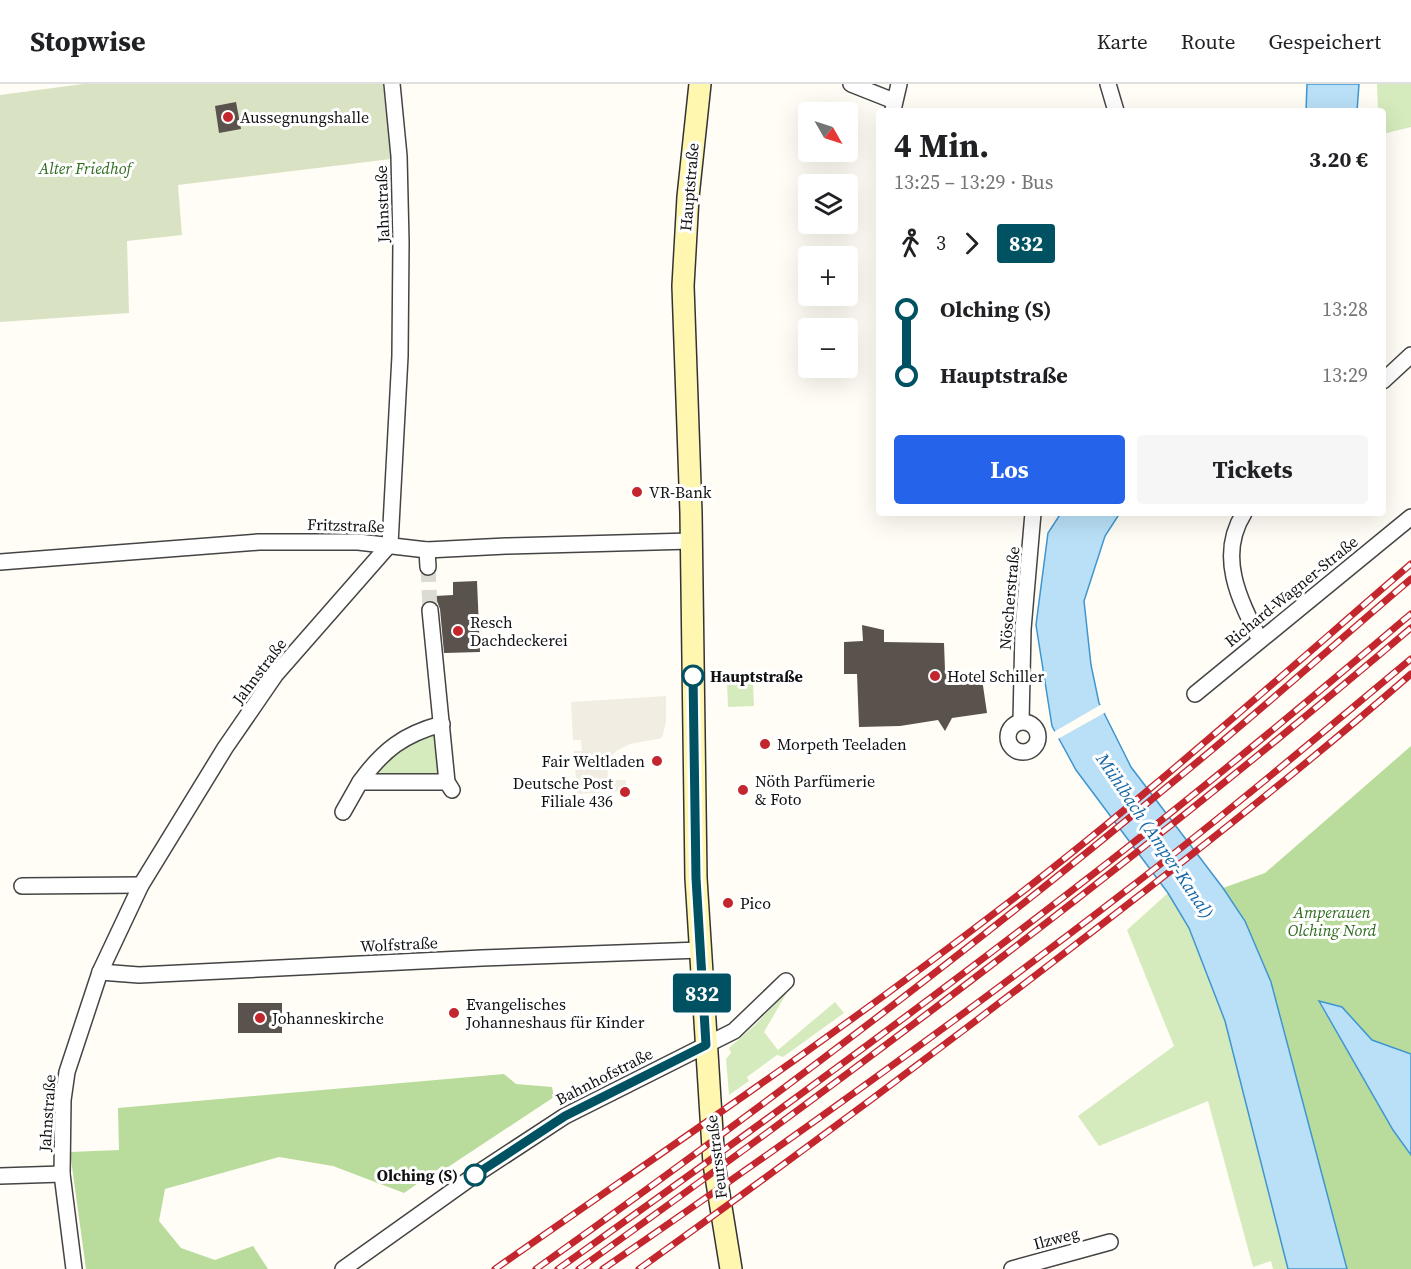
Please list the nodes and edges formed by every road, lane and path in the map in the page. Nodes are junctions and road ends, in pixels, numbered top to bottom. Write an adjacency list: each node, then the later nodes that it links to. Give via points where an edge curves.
1 (392, 84): 14 (street, Jahnstraße, via 401,243 400,356)
2 (700, 84): 13 (street, Hauptstraße, via 683,285)
3 (851, 84): 6 (street)
4 (899, 84): 6 (street)
5 (1108, 84): 7 (street)
6 (893, 106)
7 (1115, 108)
8 (1411, 355): 9 (street)
9 (1386, 378)
10 (1033, 516): 21 (street, Nöscherstraße, via 1023,629)
11 (1242, 516): 19 (street, via 1230,547 1234,580)
12 (1411, 517): 19 (street, Richard-Wagner-Straße)
13 (691, 541): 15 (street, Fritzstraße); 27 (street, Hauptstraße)
14 (390, 544): 15 (street, Fritzstraße); 16 (street, Fritzstraße, via 259,542); 25 (street, Jahnstraße, via 276,674 225,748)
15 (428, 550): 17 (street)
16 (0, 562)
17 (428, 567)
18 (430, 610): 22 (street)
19 (1260, 640): 20 (street, Richard-Wagner-Straße)
20 (1195, 694)
21 (1021, 722)
22 (442, 724): 23 (street, via 416,731 394,745); 23 (street, via 449,786)
23 (360, 782): 24 (street)
24 (344, 812)
25 (141, 885): 26 (street); 28 (street, Jahnstraße)
26 (22, 886)
27 (700, 950): 28 (street, Wolfstraße, via 139,975); 30 (street, Hauptstraße)
28 (100, 972): 31 (street, Jahnstraße, via 67,1072)
29 (786, 981): 30 (street, via 734,1031)
30 (706, 1045): 35 (street, Bahnhofstraße, via 565,1116); 36 (street, Feursstraße, via 714,1164)
31 (62, 1174): 32 (street); 34 (street, Jahnstraße)
32 (0, 1176)
33 (1110, 1242): 37 (street, Ilzweg)
34 (74, 1269)
35 (343, 1269)
36 (731, 1269)
37 (1012, 1269)

